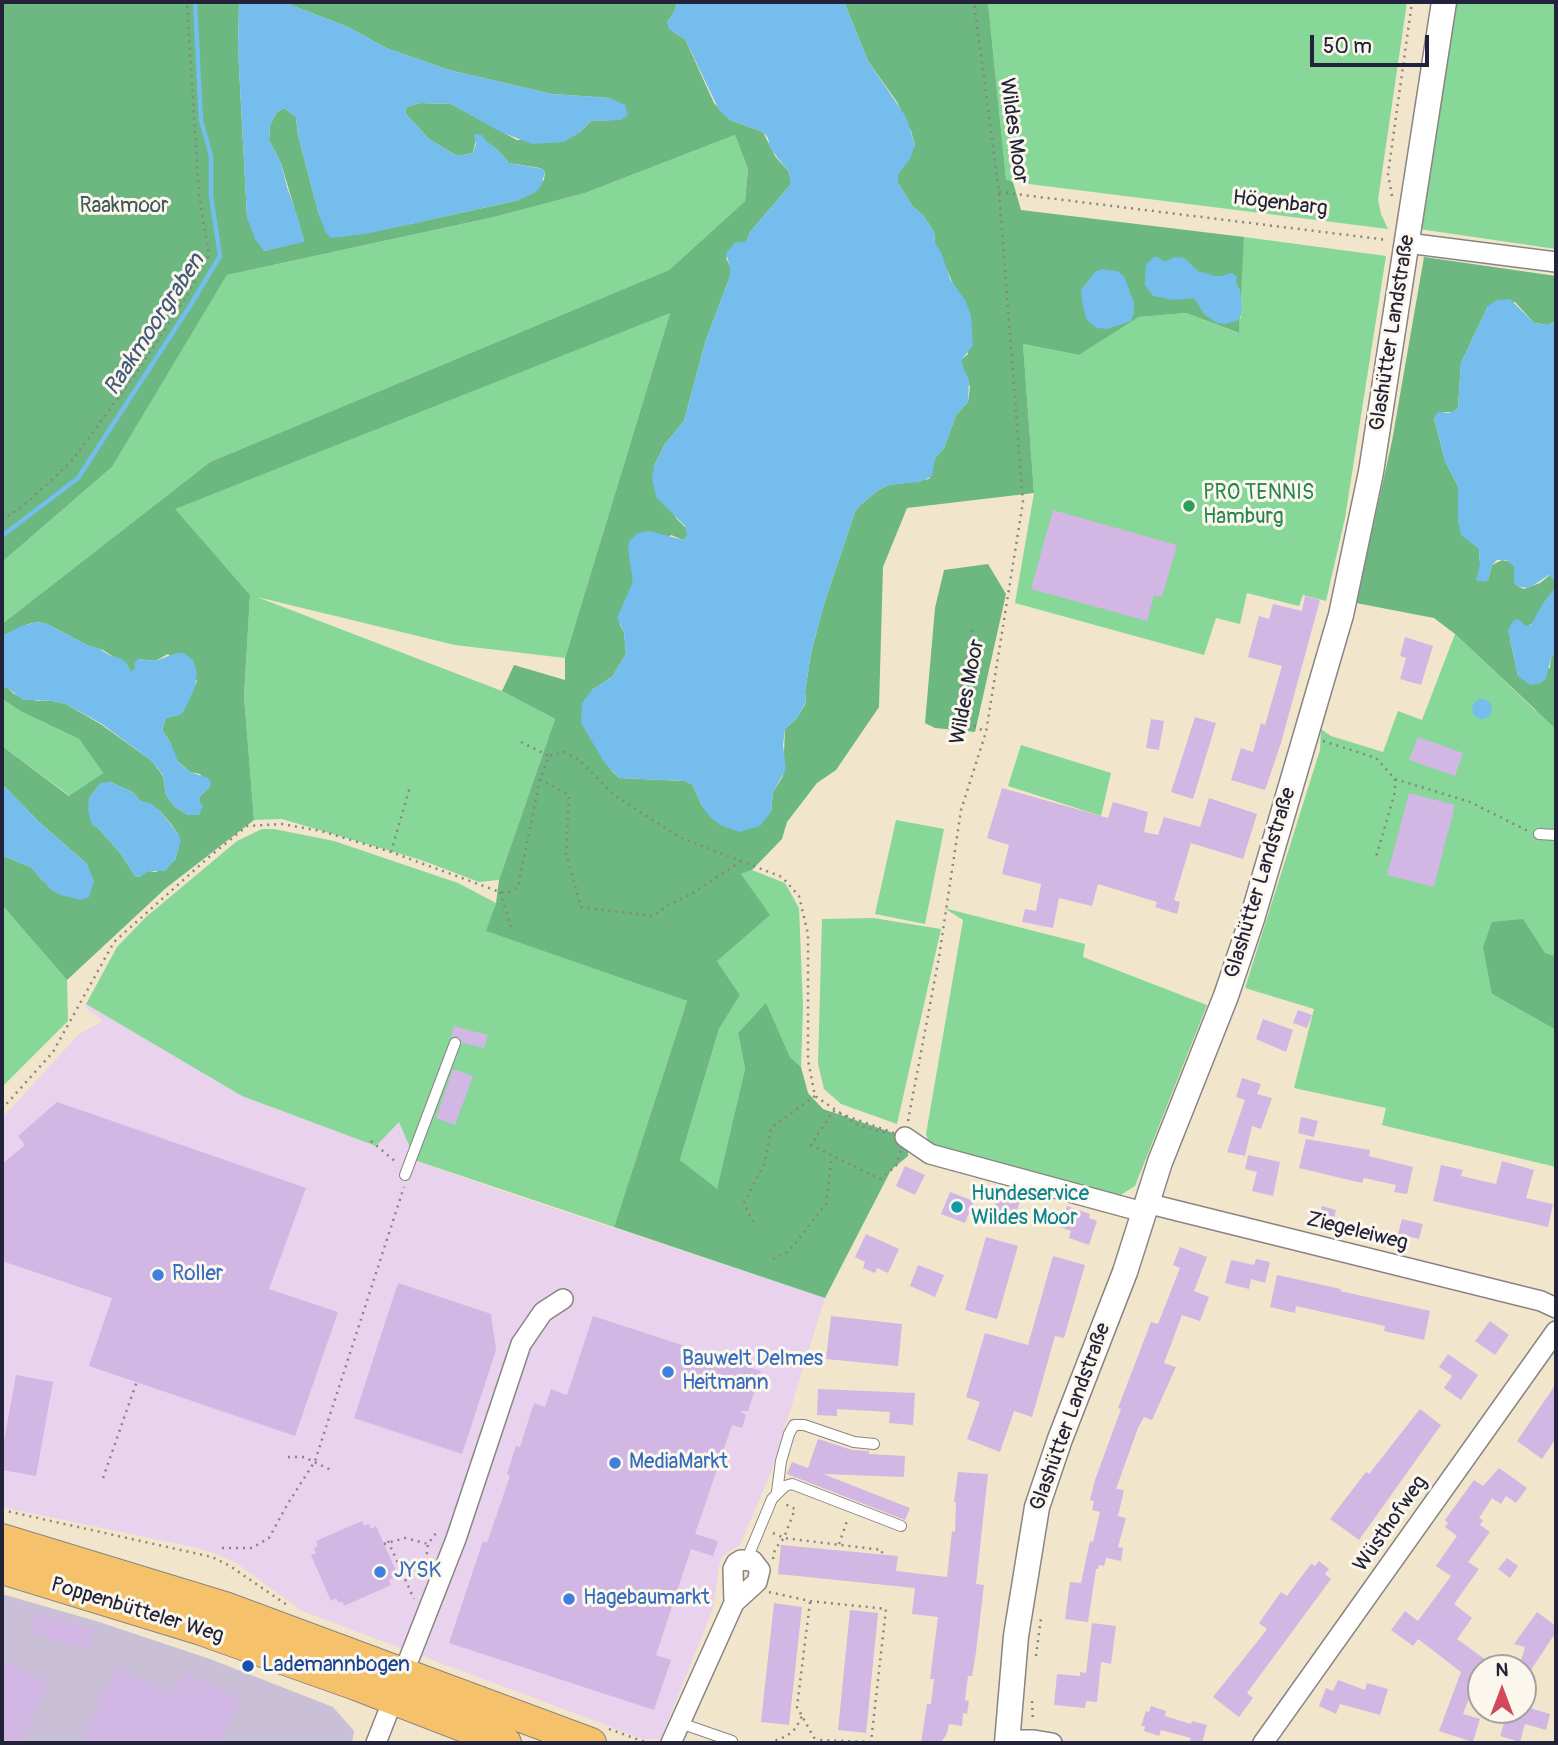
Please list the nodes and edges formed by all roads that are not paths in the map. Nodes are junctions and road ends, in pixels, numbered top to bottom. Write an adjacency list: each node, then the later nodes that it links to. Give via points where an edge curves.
1 (1444, 2): 2 (street, Glashütter Landstraße)
2 (1407, 243): 3 (street); 9 (street, Glashütter Landstraße, via 1371,472 1341,615 1252,919)
3 (1556, 262)
4 (1539, 834): 5 (lane)
5 (1556, 835)
6 (455, 1042): 8 (lane)
7 (905, 1137): 9 (street, via 930,1154)
8 (405, 1175)
9 (1144, 1207): 11 (street, Ziegeleiweg); 24 (street, Glashütter Landstraße, via 1125,1272 1037,1507 1016,1636)
10 (563, 1299): 21 (street, via 543,1312 522,1343)
11 (1556, 1308)
12 (1556, 1331): 30 (street, Wüsthofweg)
13 (874, 1444): 14 (lane, via 794,1425)
14 (775, 1495): 15 (lane, via 785,1486 798,1485); 18 (lane, via 761,1528)
15 (901, 1526)
16 (2, 1539): 20 (main road, Poppenbütteler Weg)
17 (2, 1569): 20 (main road, Poppenbütteler Weg)
18 (753, 1573): 19 (street); 19 (street, via 736,1563)
19 (734, 1603): 22 (street)
20 (212, 1620): 21 (main road, Poppenbütteler Weg)
21 (399, 1687): 25 (street); 26 (main road, Poppenbütteler Weg); 27 (main road, Poppenbütteler Weg)
22 (680, 1723): 23 (lane); 28 (street)
23 (732, 1741)
24 (1007, 1741): 29 (street)
25 (376, 1743)
26 (506, 1743)
27 (591, 1743)
28 (671, 1743)
29 (1052, 1743)
30 (1263, 1743)

